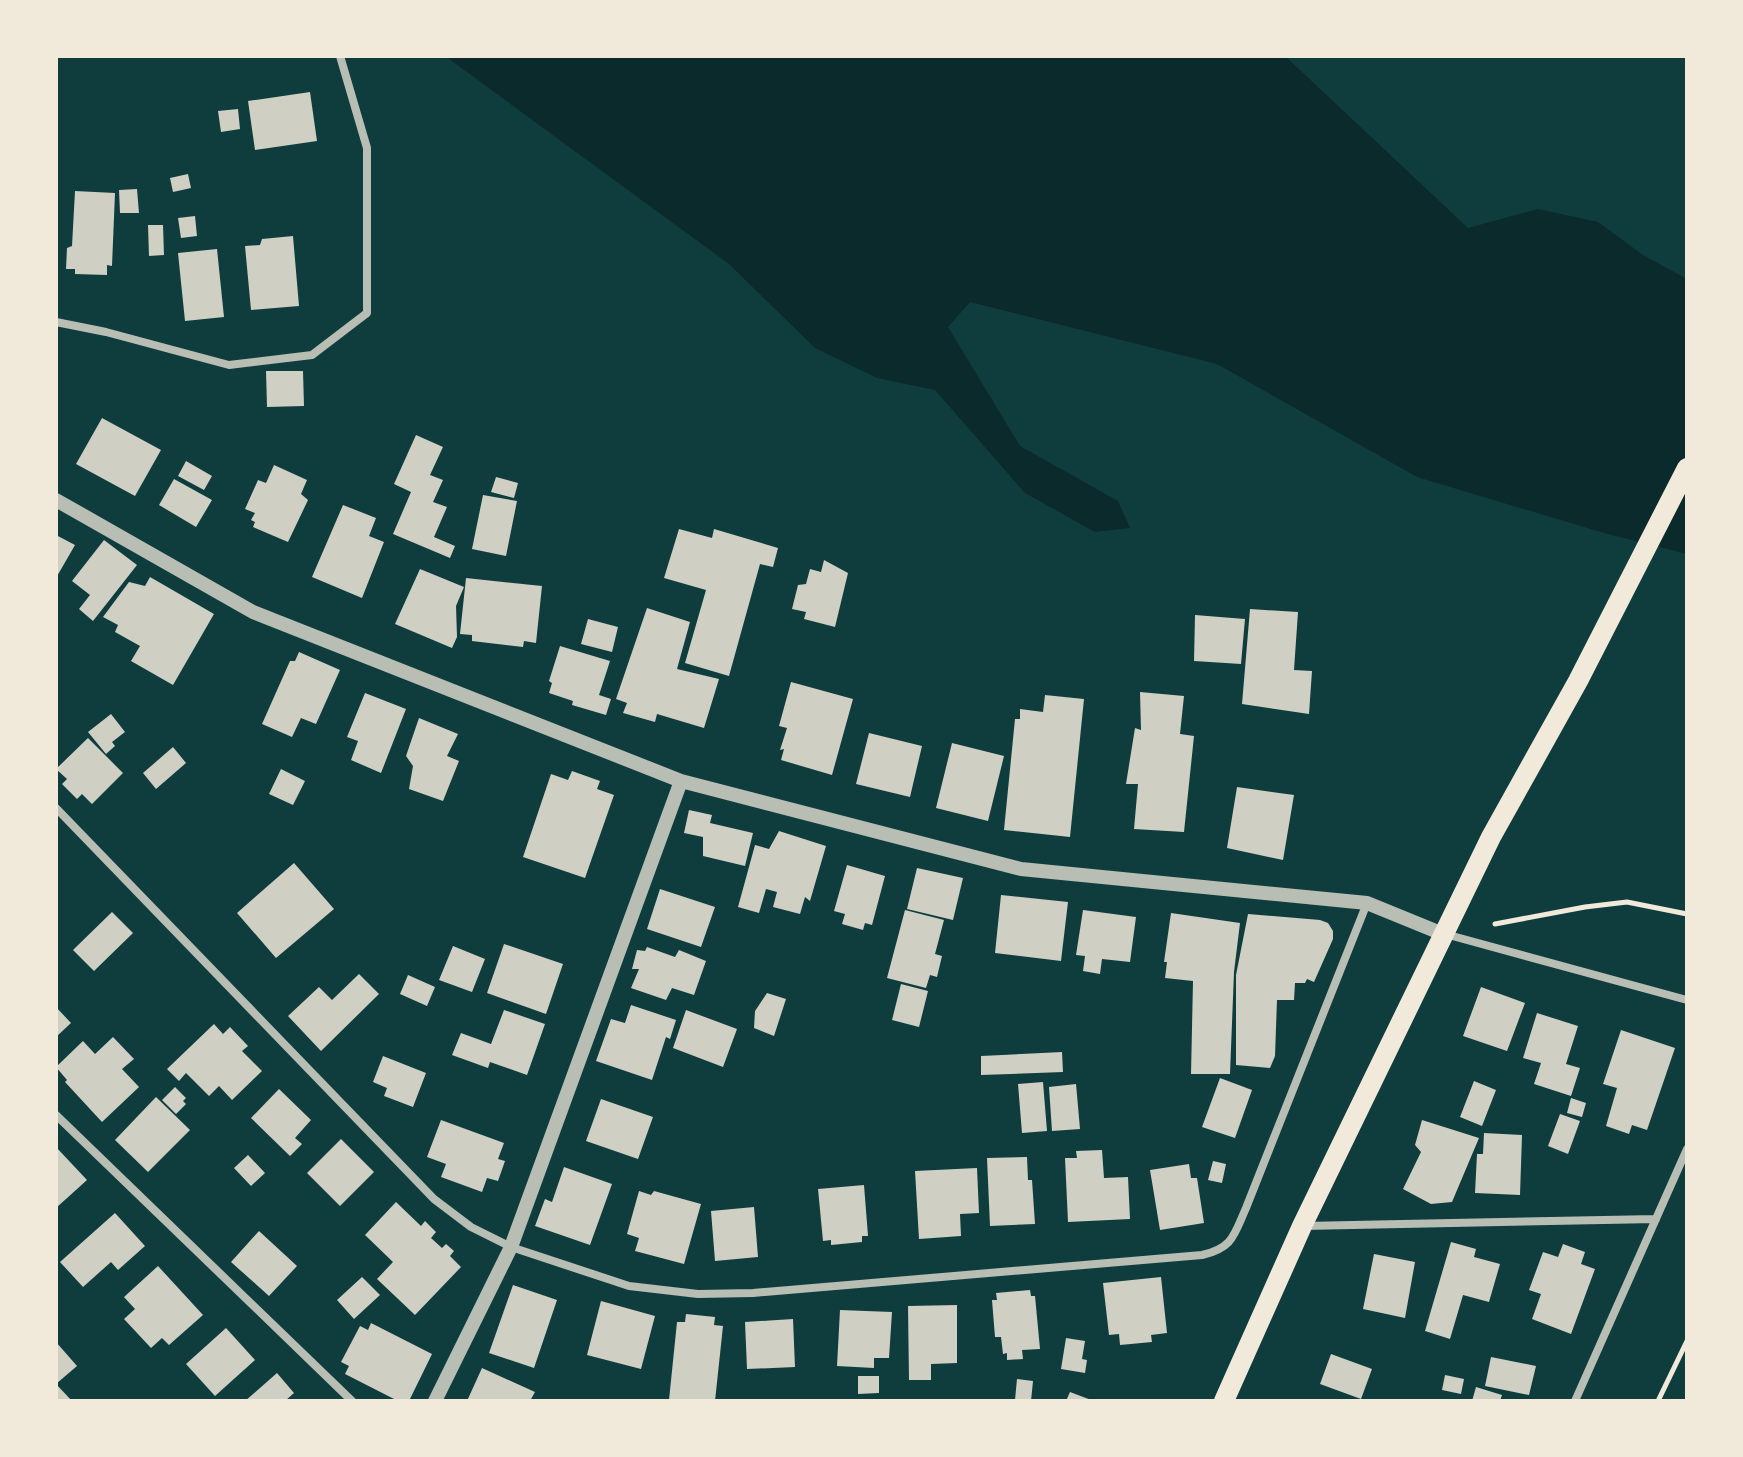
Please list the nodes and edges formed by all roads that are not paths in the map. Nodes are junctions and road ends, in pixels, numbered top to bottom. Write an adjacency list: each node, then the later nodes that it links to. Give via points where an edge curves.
1 (340, 56): 2 (street, via 367,148 367,313 312,355 229,365)
2 (56, 322)
3 (1687, 468): 8 (main road)
4 (56, 500): 5 (street, via 253,612)
5 (681, 781): 7 (street, via 1021,869); 14 (street)
6 (56, 808): 14 (street, via 434,1199 471,1227)
7 (1367, 903): 8 (street); 14 (street, via 1246,1208 1231,1242 1219,1251 698,1294 629,1286)
8 (1443, 934): 9 (street); 13 (main road)
9 (1687, 1000)
10 (56, 1115): 15 (street)
11 (1687, 1149): 12 (street)
12 (1656, 1219): 13 (street); 18 (street)
13 (1302, 1226): 17 (main road)
14 (511, 1247): 16 (street)
15 (352, 1401)
16 (435, 1401)
17 (1224, 1401)
18 (1575, 1401)

